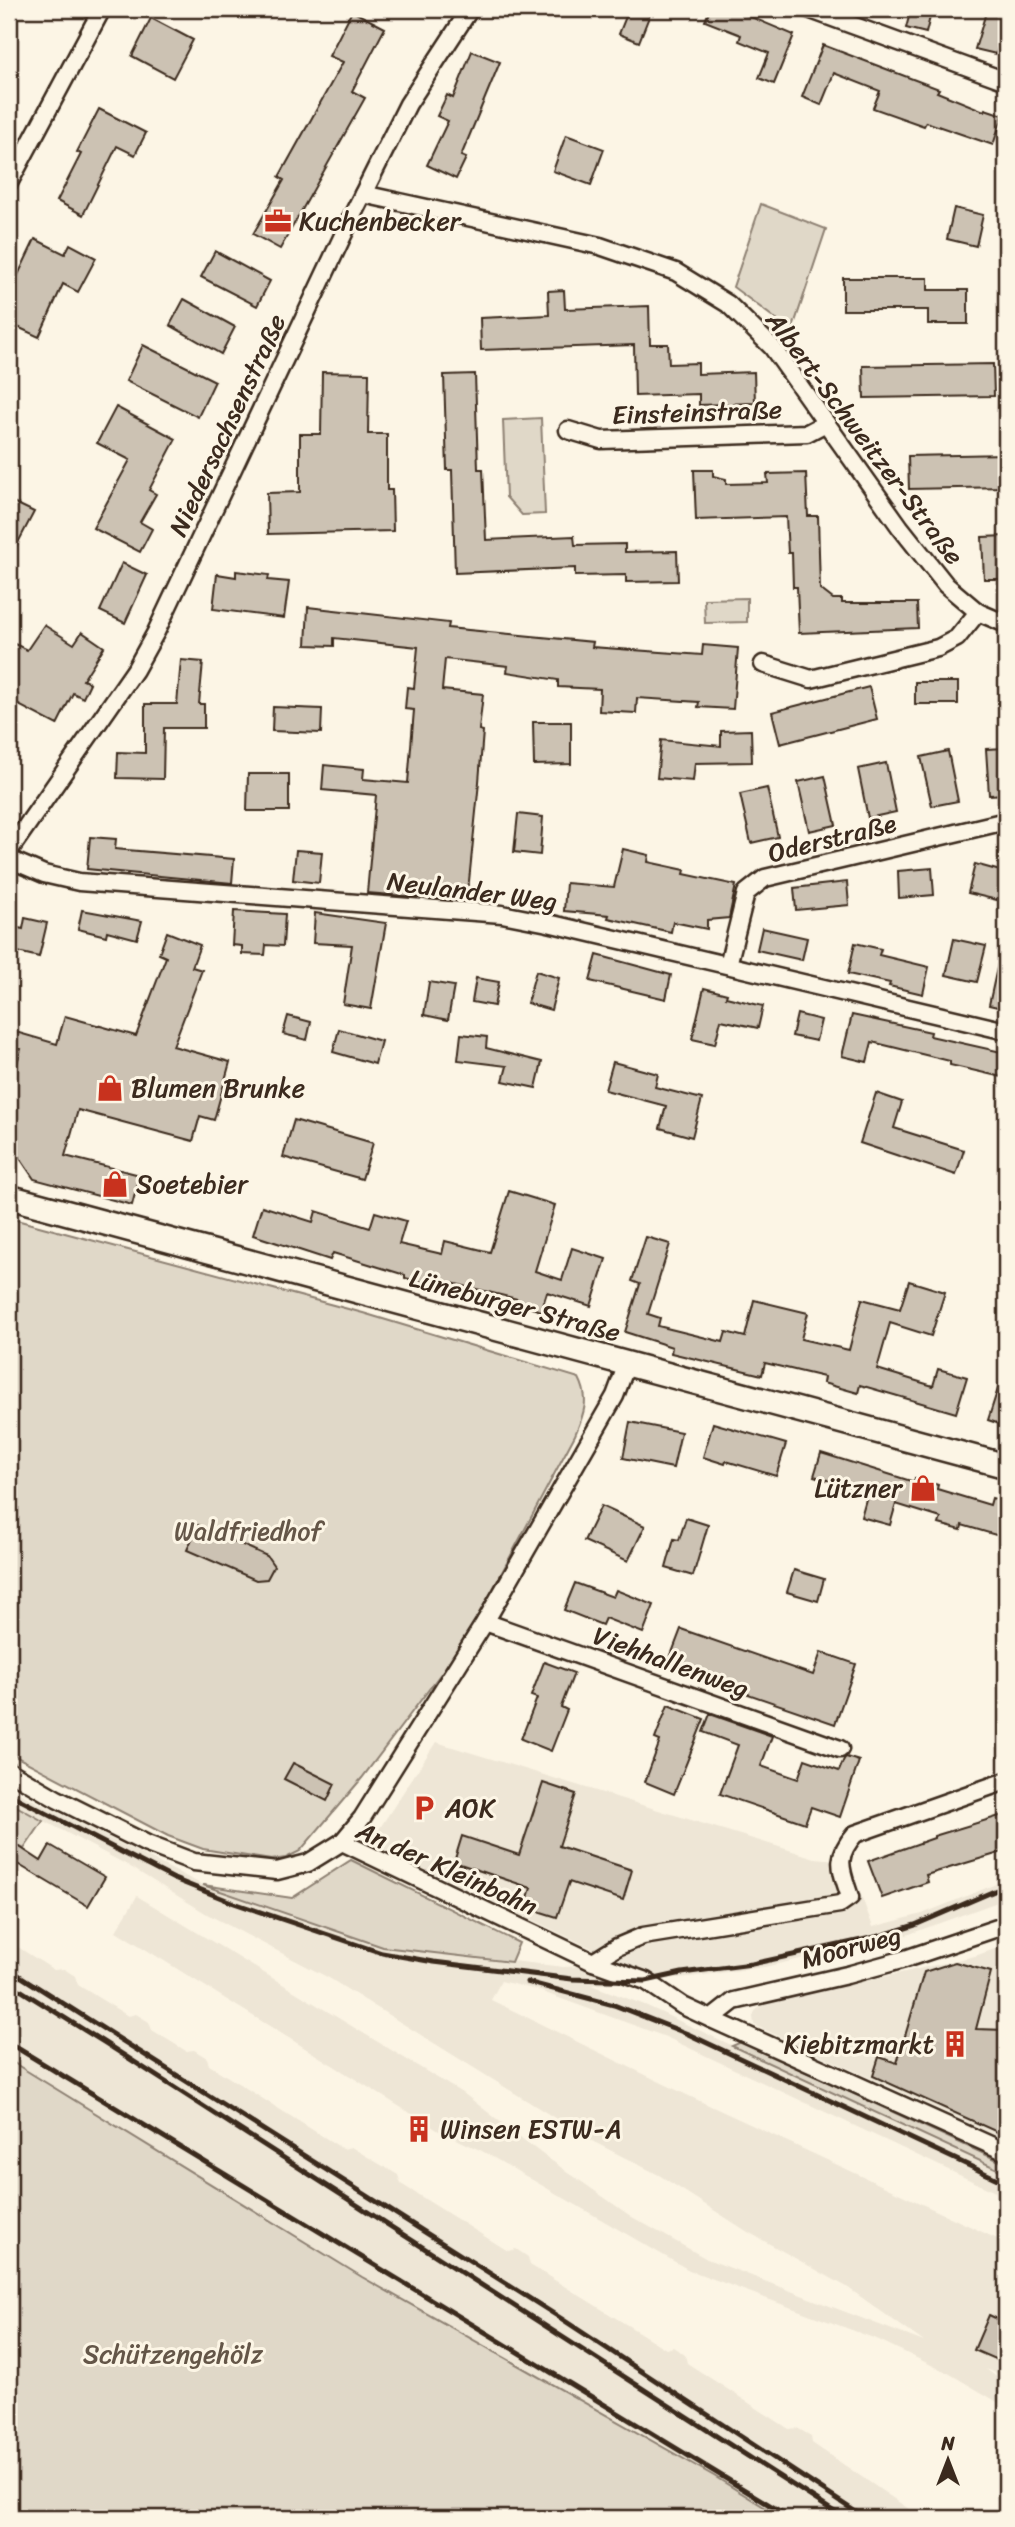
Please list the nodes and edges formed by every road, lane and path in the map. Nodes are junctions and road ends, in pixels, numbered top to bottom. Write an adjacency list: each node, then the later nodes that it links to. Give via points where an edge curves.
1 (102, 9): 6 (street)
2 (470, 9): 7 (street, Niedersachsenstraße, via 408,104)
3 (808, 9): 4 (street)
4 (841, 15): 5 (street)
5 (1006, 81)
6 (9, 183)
7 (363, 194): 8 (street, Albert-Schweitzer-Straße, via 600,246 676,272 728,304 772,347); 14 (street, Niedersachsenstraße, via 156,632 135,670)
8 (826, 423): 9 (street, Einsteinstraße, via 807,433 601,440); 10 (street, Albert-Schweitzer-Straße, via 946,585)
9 (568, 430)
10 (978, 612): 11 (street, Albert-Schweitzer-Straße); 12 (street, via 957,638 938,648 810,679)
11 (1006, 624)
12 (763, 664)
13 (1006, 821): 16 (street, Oderstraße, via 765,878 746,893)
14 (9, 851)
15 (9, 859): 16 (street, Neulander Weg, via 79,882 502,914)
16 (728, 965): 17 (street, Neulander Weg)
17 (1006, 1031)
18 (9, 1197): 19 (main road, Lüneburger Straße)
19 (627, 1364): 20 (main road, Lüneburger Straße); 21 (street, via 615,1396)
20 (1006, 1466)
21 (485, 1622): 22 (street, Viehhallenweg); 25 (street, via 362,1818)
22 (840, 1749)
23 (9, 1771): 25 (street, An der Kleinbahn, via 147,1844 194,1862 277,1871 314,1861)
24 (1006, 1781): 27 (street, via 855,1834 844,1846 840,1864 850,1897 841,1904 643,1936)
25 (342, 1842): 27 (street, An der Kleinbahn)
26 (1006, 1925): 28 (street, Moorweg, via 848,1975 734,2001)
27 (593, 1962): 28 (street, An der Kleinbahn, via 646,1981)
28 (710, 2019): 29 (street, An der Kleinbahn)
29 (1006, 2152)

